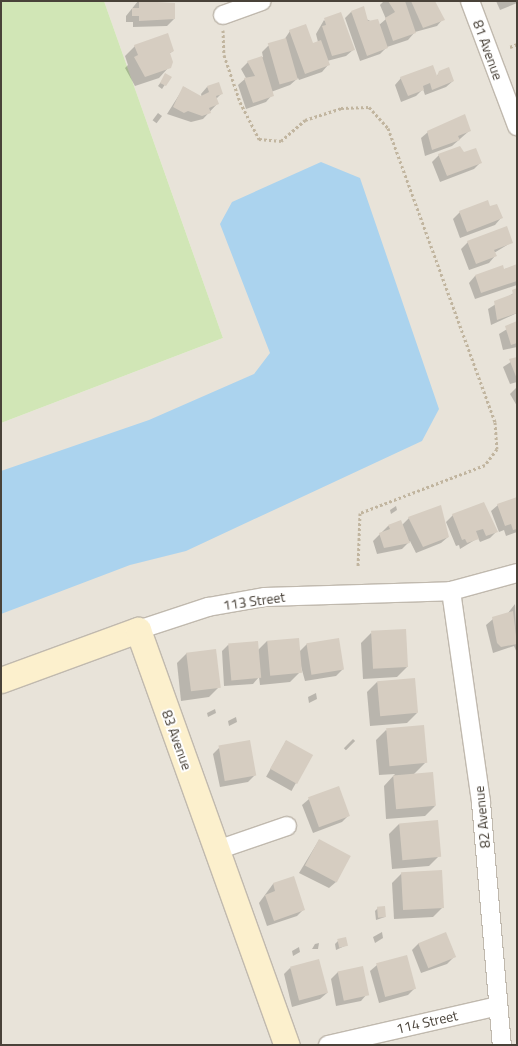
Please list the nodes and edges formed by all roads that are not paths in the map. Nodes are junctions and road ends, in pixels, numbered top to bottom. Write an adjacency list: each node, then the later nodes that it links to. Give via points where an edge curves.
1 (262, 1): 3 (street)
2 (470, 1): 4 (street, 81 Avenue)
3 (223, 15)
4 (517, 126)
5 (517, 573): 6 (street, 113 Street)
6 (450, 591): 7 (street, 113 Street, via 265,596 208,607); 11 (street, 82 Avenue, via 481,802)
7 (138, 630): 8 (street, 113 Street); 10 (street, 83 Avenue)
8 (1, 680)
9 (287, 826): 10 (street)
10 (216, 850): 12 (street, 83 Avenue)
11 (498, 1006): 13 (street, 114 Street); 14 (street, 82 Avenue)
12 (287, 1045)
13 (328, 1045)
14 (502, 1045)

